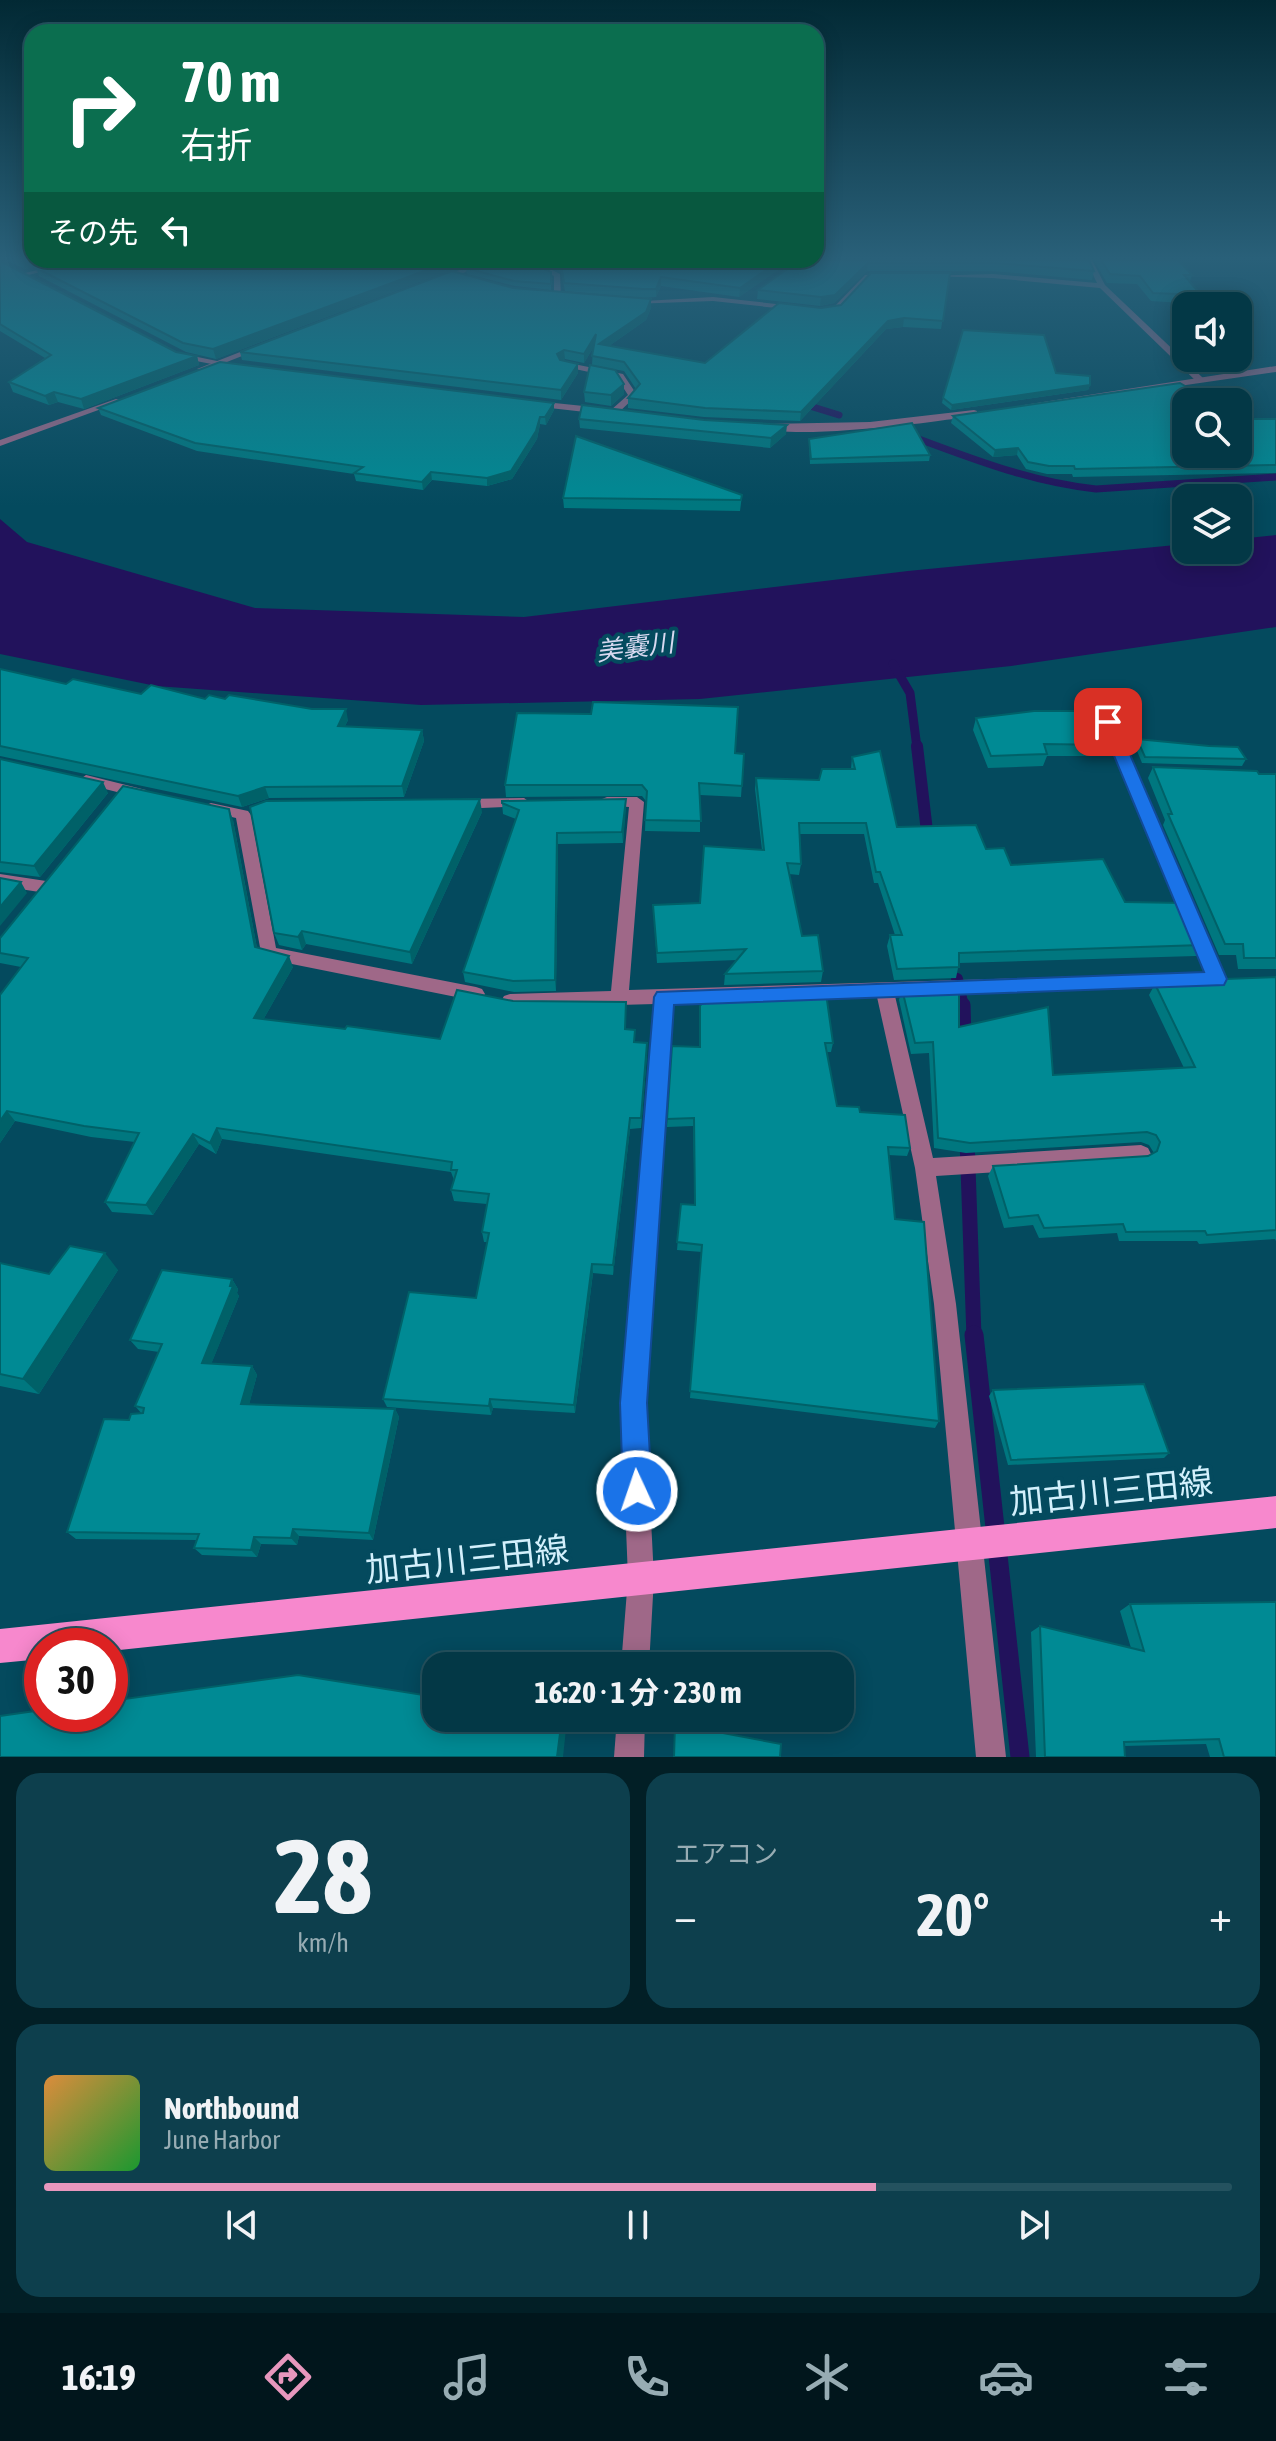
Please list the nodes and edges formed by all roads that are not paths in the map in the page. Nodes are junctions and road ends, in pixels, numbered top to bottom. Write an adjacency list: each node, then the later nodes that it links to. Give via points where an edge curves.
1 (1160, 342): 9 (street)
2 (267, 345): 4 (street)
3 (170, 350): 4 (street)
4 (217, 363): 6 (street); 8 (street)
5 (564, 364): 13 (street, via 620,376 633,395)
6 (243, 367)
7 (1276, 369): 9 (street)
8 (187, 374)
9 (1200, 380): 12 (street)
10 (133, 395): 17 (street)
11 (524, 402): 13 (street)
12 (1013, 407)
13 (614, 412): 15 (street)
14 (982, 412): 16 (street, via 919,421)
15 (629, 414)
16 (762, 427)
17 (0, 443)
18 (1098, 698): 27 (street, via 1136,770 1224,979)
19 (77, 779): 20 (street, via 118,795)
20 (153, 795)
21 (545, 803): 23 (street)
22 (591, 803): 29 (street, via 637,802)
23 (438, 804)
24 (198, 805): 29 (street, via 250,813 268,953 514,1002)
25 (0, 880): 26 (street)
26 (46, 887)
27 (885, 991): 28 (street); 31 (street)
28 (664, 997): 29 (street); 34 (street, via 633,1403)
29 (619, 999)
30 (1141, 1154): 31 (street)
31 (925, 1168): 33 (street, via 945,1304)
32 (1276, 1512): 33 (main road, 加古川三田線)
33 (968, 1544): 34 (main road, 加古川三田線); 39 (street)
34 (641, 1578): 35 (main road, 加古川三田線); 36 (street)
35 (0, 1646)
36 (636, 1652)
37 (630, 1732): 38 (street)
38 (629, 1757)
39 (991, 1757)

